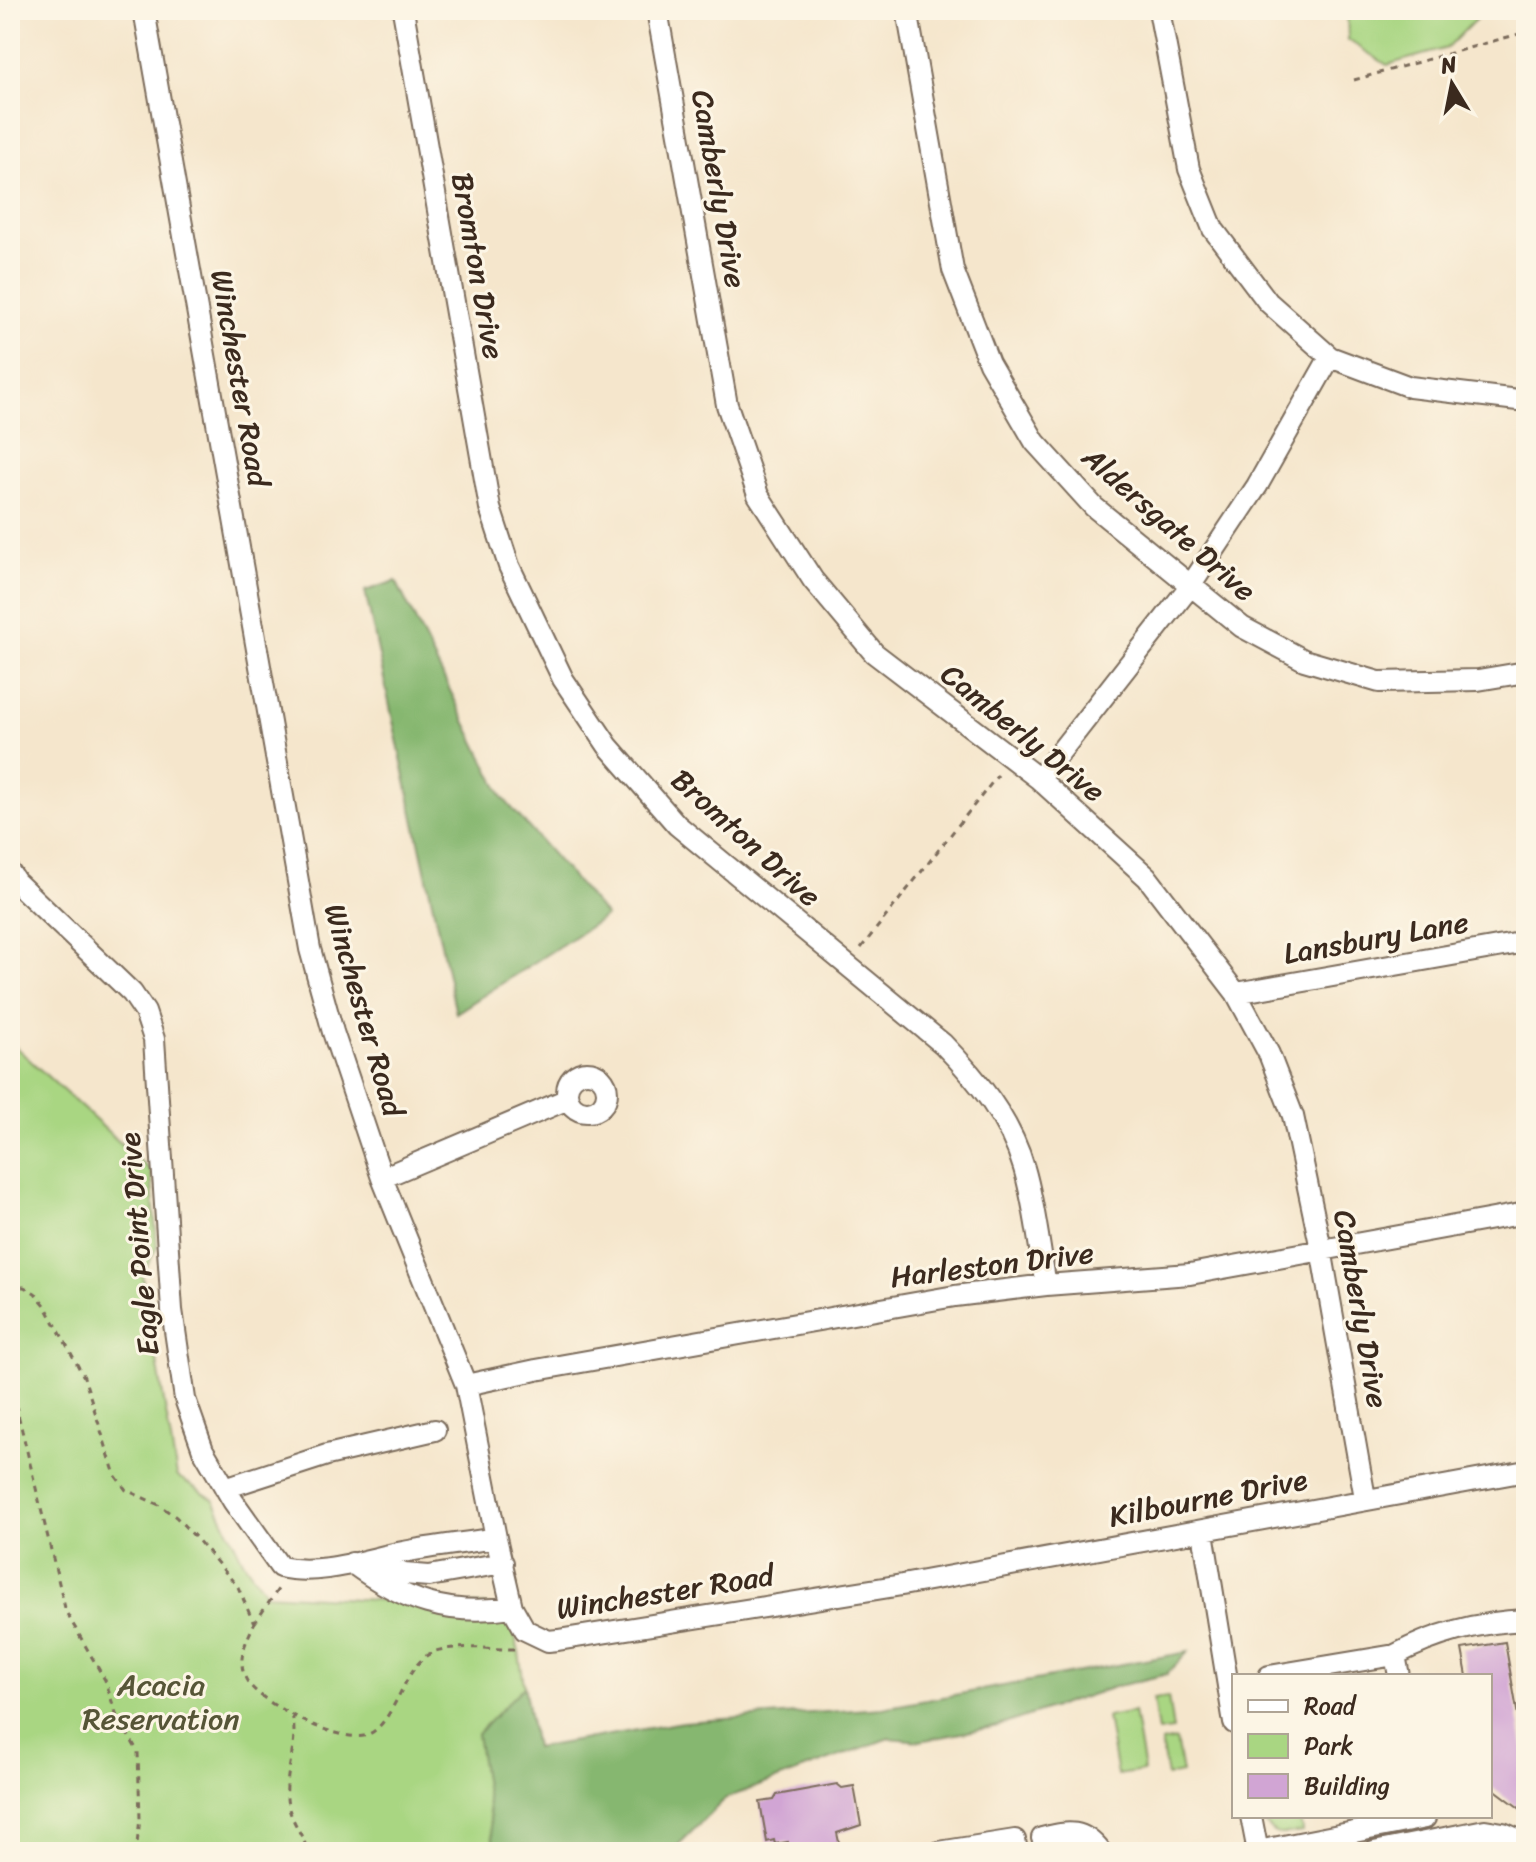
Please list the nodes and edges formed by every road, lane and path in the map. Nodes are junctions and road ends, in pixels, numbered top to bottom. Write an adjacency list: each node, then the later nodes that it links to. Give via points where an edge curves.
1 (144, 10): 19 (street, Winchester Road, via 310,949)
2 (403, 10): 22 (street, Bromton Drive, via 490,508 509,566 563,679 608,746 677,825 943,1044 972,1074 1004,1120 1024,1168)
3 (657, 10): 13 (street, Camberly Drive, via 727,405 758,495 813,580 874,653)
4 (907, 10): 10 (street, Aldersgate Drive, via 953,270 989,363 1035,442 1094,507)
5 (1159, 10): 8 (street, via 1189,169 1213,229 1268,302)
6 (1526, 32): 7 (path)
7 (1354, 80)
8 (1330, 357): 9 (street, via 1410,387); 10 (street, via 1257,486)
9 (1526, 401)
10 (1191, 585): 11 (street, Aldersgate Drive, via 1242,627 1304,660 1379,682 1478,680); 13 (street)
11 (1526, 672)
12 (998, 775): 16 (path)
13 (1039, 779): 17 (street, Camberly Drive, via 1147,877)
14 (10, 873): 28 (street, Eagle Point Drive, via 145,1012 154,1039 172,1310 185,1399 203,1450)
15 (1526, 942): 17 (street, Lansbury Lane)
16 (861, 948)
17 (1236, 993): 21 (street, Camberly Drive, via 1269,1054 1293,1116)
18 (568, 1099): 19 (street)
19 (382, 1178): 25 (street, Winchester Road)
20 (1526, 1213): 21 (street, Harleston Drive)
21 (1321, 1249): 22 (street, Harleston Drive, via 1190,1274); 29 (street, Camberly Drive)
22 (1046, 1285): 25 (street, Harleston Drive, via 940,1298)
23 (10, 1287): 38 (path, via 24,1287 45,1305 84,1377 115,1475 126,1490 159,1505 197,1539 238,1587)
24 (10, 1381): 52 (path, via 66,1612 138,1752)
25 (466, 1385): 31 (street, Winchester Road)
26 (435, 1430): 28 (street, via 327,1455)
27 (1526, 1471): 29 (street, Kilbourne Drive)
28 (225, 1488): 34 (street, Eagle Point Drive, via 280,1567)
29 (1365, 1498): 30 (street, Kilbourne Drive)
30 (1203, 1532): 35 (street, Kilbourne Drive); 43 (street)
31 (496, 1538): 32 (street); 33 (street, Winchester Road)
32 (362, 1562): 33 (street, via 429,1576); 34 (street, via 302,1572); 36 (street, via 382,1585 423,1604 486,1611)
33 (503, 1563): 36 (street, Winchester Road)
34 (289, 1569): 38 (path)
35 (902, 1585): 36 (street, Winchester Road, via 548,1641 525,1630)
36 (512, 1607)
37 (1526, 1620): 40 (street, via 1425,1639)
38 (254, 1624): 45 (path, via 243,1648 245,1679 261,1697)
39 (516, 1649): 45 (path, via 433,1651 416,1667 380,1725 367,1735 350,1737)
40 (1395, 1655): 41 (street); 42 (street)
41 (1281, 1674)
42 (1399, 1674)
43 (1230, 1683): 44 (street)
44 (1232, 1703)
45 (292, 1714): 53 (path, via 295,1745 287,1796)
46 (1251, 1818): 51 (street)
47 (1420, 1818): 51 (street)
48 (1425, 1818): 50 (street)
49 (1526, 1843): 50 (street, via 1485,1830)
50 (1432, 1847): 58 (street)
51 (1256, 1851)
52 (136, 1852)
53 (308, 1852)
54 (939, 1852): 55 (street, via 1015,1840)
55 (1017, 1852)
56 (1076, 1852): 57 (street, via 1045,1838 1075,1833)
57 (1101, 1852)
58 (1374, 1852)

